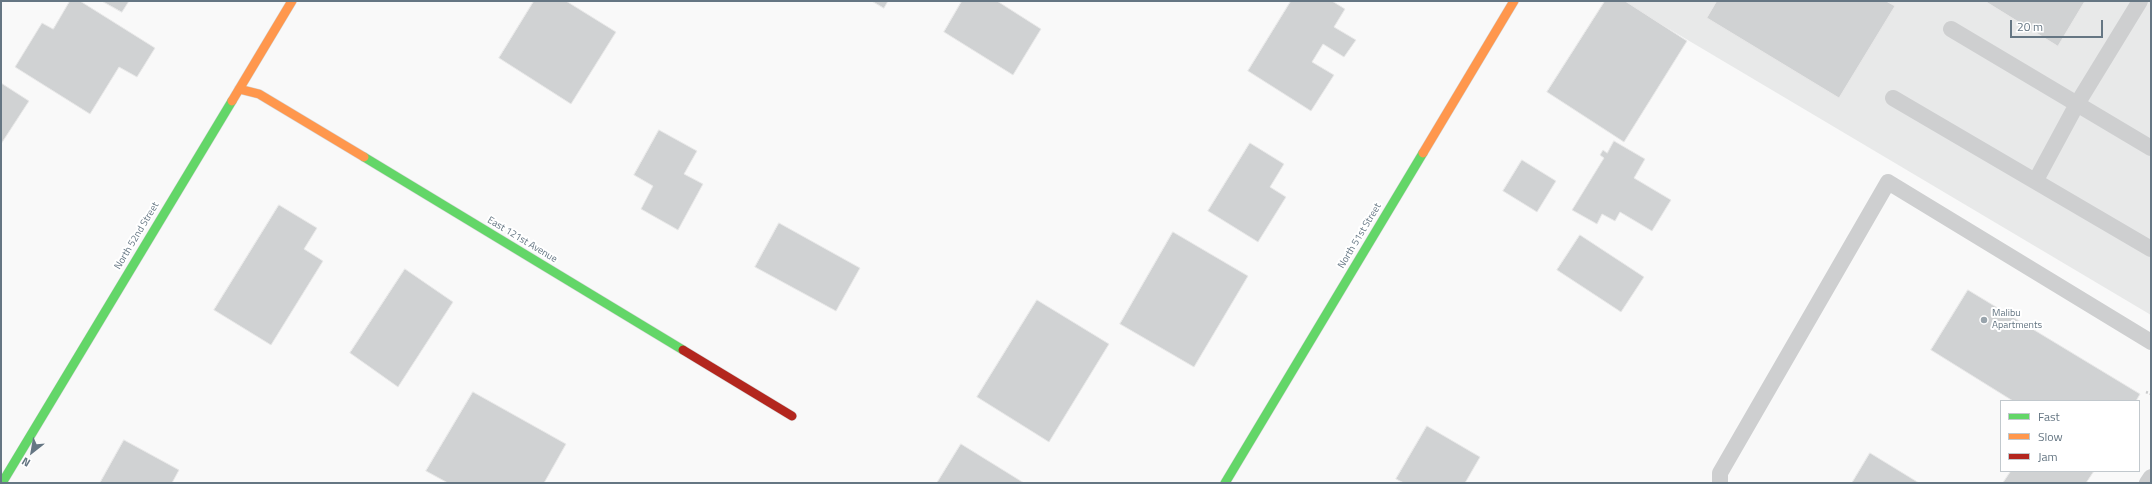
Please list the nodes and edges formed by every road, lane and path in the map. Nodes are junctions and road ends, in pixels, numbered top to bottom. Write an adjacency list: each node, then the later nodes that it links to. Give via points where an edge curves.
1 (292, 1): 5 (street, North 52nd Street)
2 (1514, 1): 17 (street, North 51st Street)
3 (2140, 1): 7 (lane)
4 (1951, 29): 7 (lane)
5 (239, 89): 14 (street, East 121st Avenue, via 259,94); 16 (street, North 52nd Street)
6 (1893, 98): 9 (lane)
7 (2077, 104): 8 (lane); 9 (lane)
8 (2151, 148)
9 (2036, 180): 10 (lane)
10 (2151, 249)
11 (2151, 342): 18 (lane, via 1888,182 1720,473)
12 (2146, 392): 13 (path)
13 (2151, 394)
14 (792, 416)
15 (2151, 477): 19 (lane)
16 (2, 483)
17 (1225, 483)
18 (1720, 483)
19 (2147, 483)

